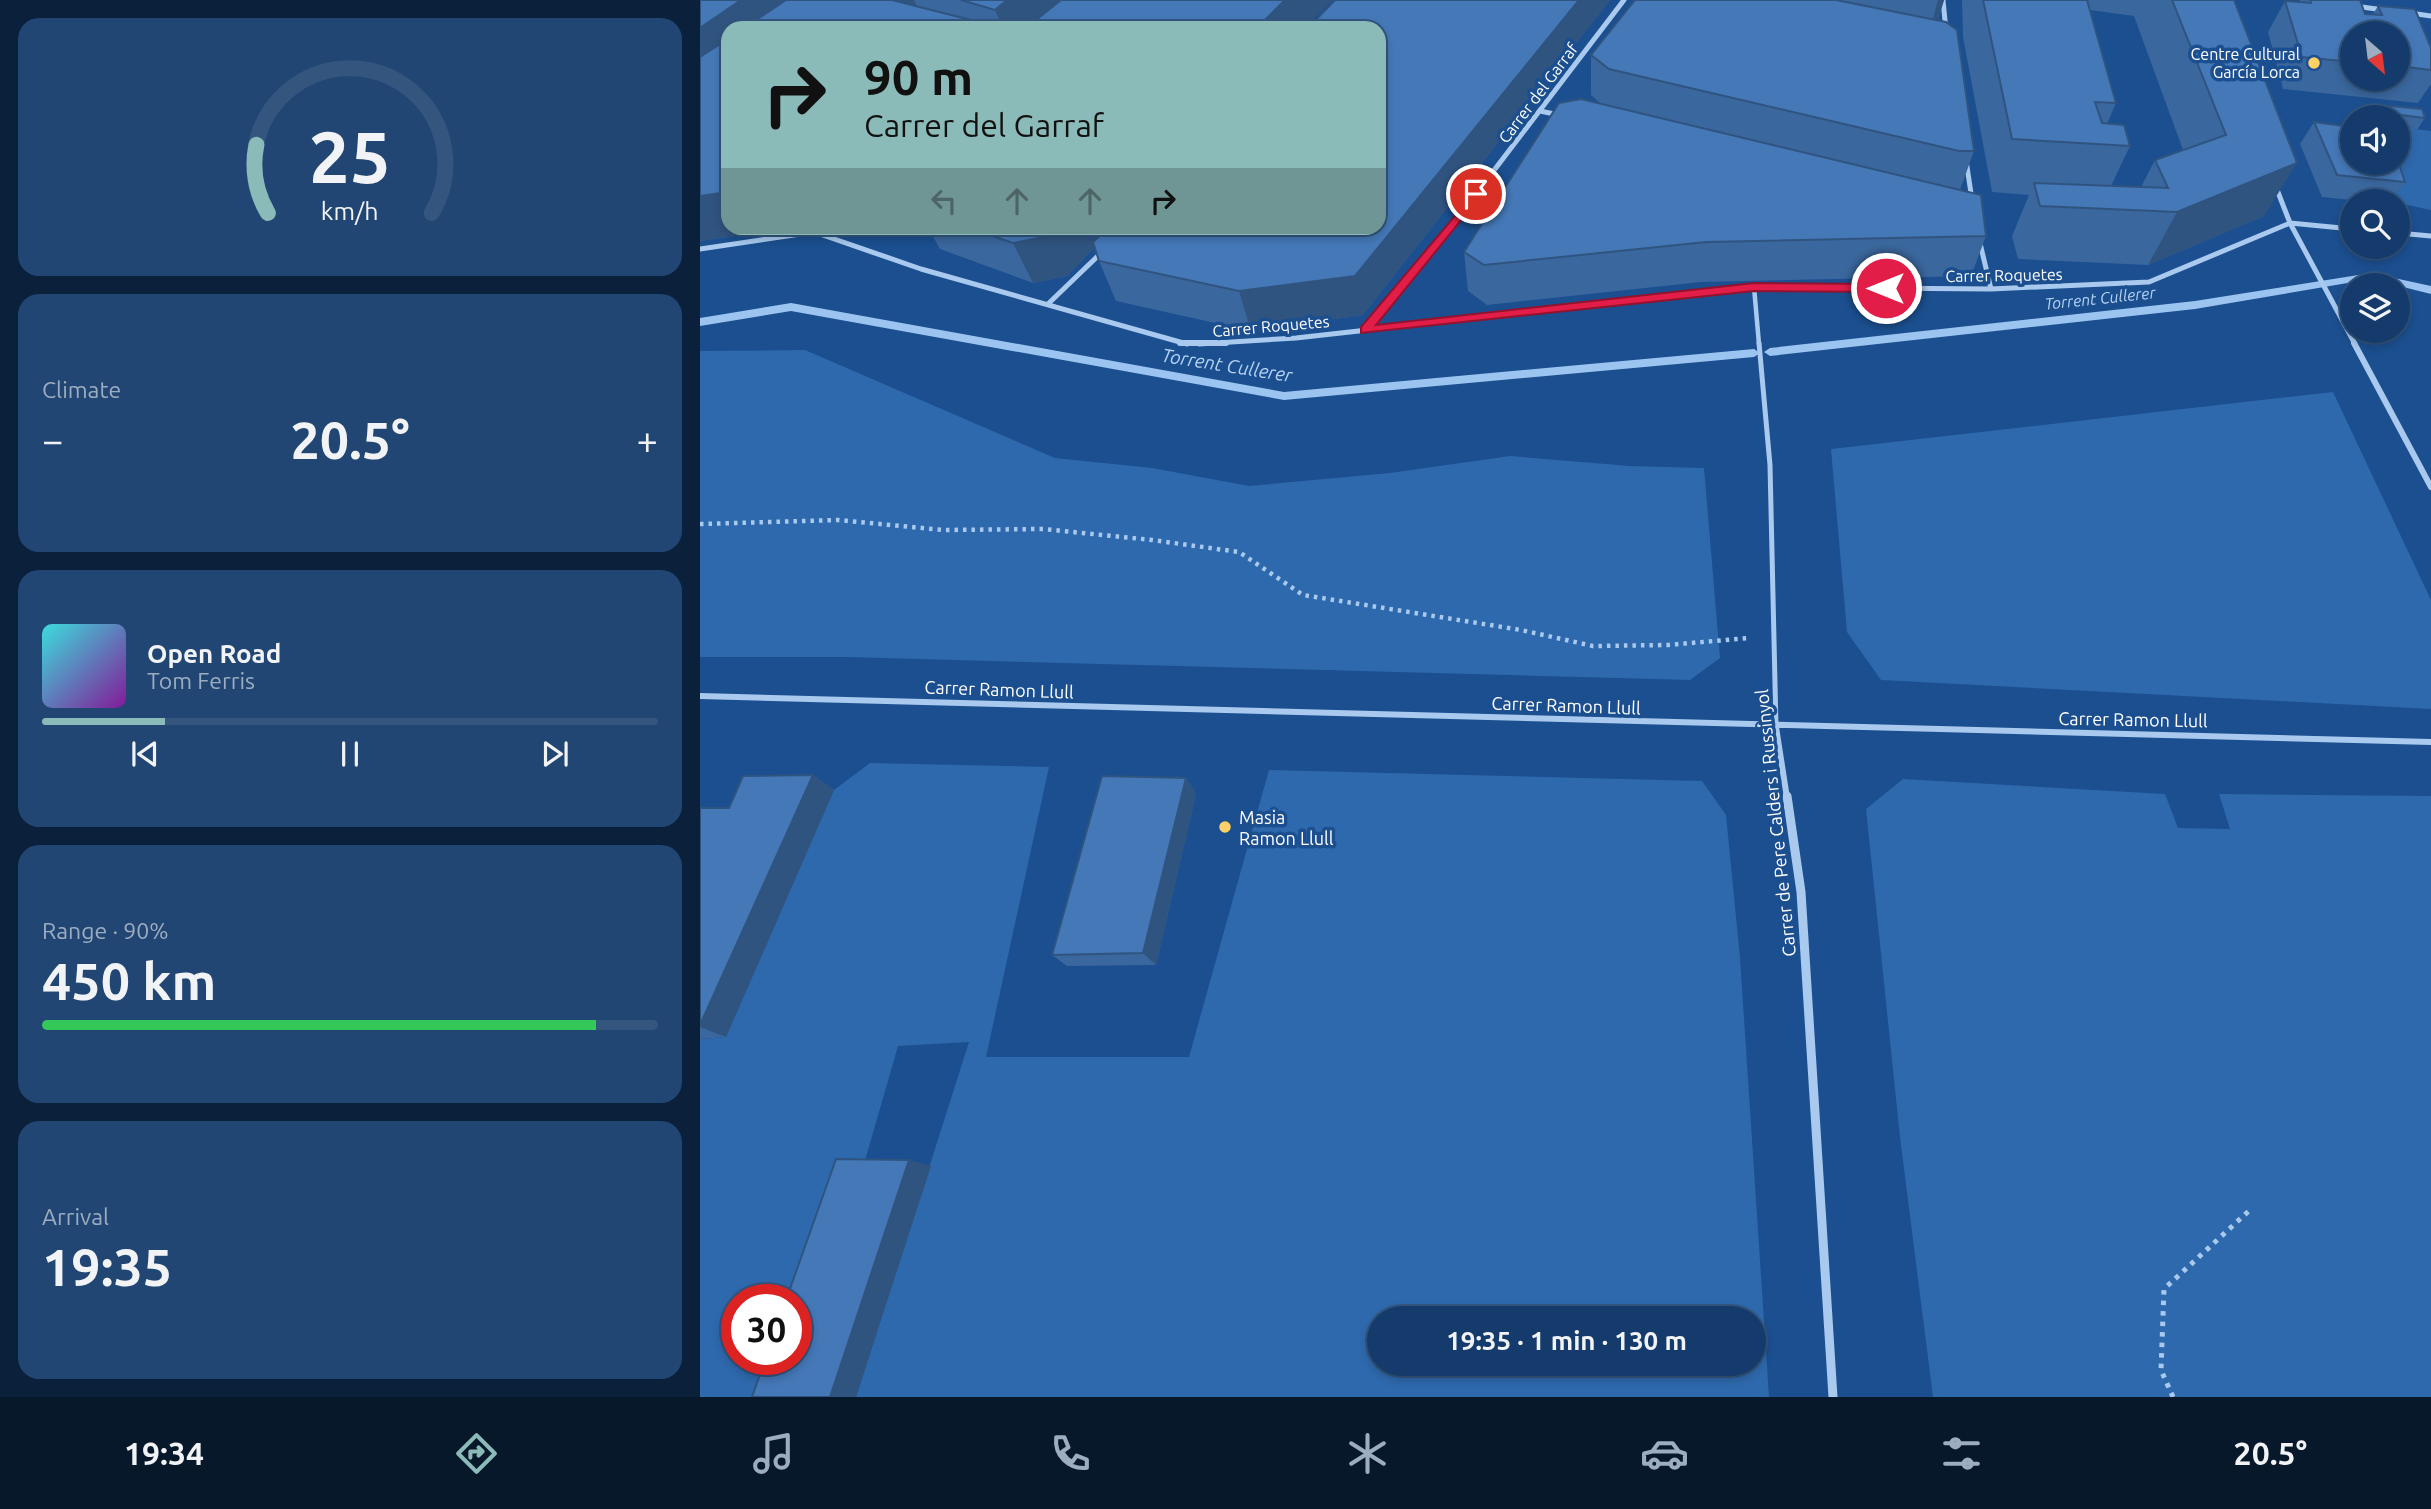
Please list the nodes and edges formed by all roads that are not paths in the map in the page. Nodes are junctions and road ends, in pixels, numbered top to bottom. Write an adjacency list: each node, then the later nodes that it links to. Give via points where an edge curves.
1 (1624, 0): 8 (street, Carrer del Garraf)
2 (1942, 0): 7 (street)
3 (2349, 5): 4 (street)
4 (2390, 11)
5 (2404, 13): 6 (street)
6 (2431, 16)
7 (1948, 41)
8 (1539, 111): 9 (street); 25 (street, Carrer del Garraf)
9 (1567, 117)
10 (1964, 149): 12 (street)
11 (2271, 173): 13 (street)
12 (1972, 204)
13 (2290, 223): 14 (street, Carrer Roquetes); 23 (street, Carrer Roquetes, via 2149,282); 26 (street)
14 (2340, 228)
15 (1977, 229): 23 (street)
16 (2410, 234): 19 (street)
17 (785, 235): 21 (street, Carrer Roquetes)
18 (829, 235): 24 (street, Carrer Roquetes, via 921,269)
19 (2431, 236)
20 (1108, 247): 24 (street)
21 (700, 249)
22 (1754, 287): 23 (street, Carrer Roquetes); 25 (street, Carrer Roquetes); 28 (street, Carrer de Pere Calders i Russinyol, via 1770,465)
23 (1991, 289)
24 (1048, 304): 25 (street, Carrer Roquetes, via 1189,345)
25 (1365, 330)
26 (2431, 487)
27 (700, 696): 28 (street, Carrer Ramon Llull)
28 (1776, 727): 29 (street, Carrer Ramon Llull); 30 (street, Carrer de Pere Calders i Russinyol, via 1801,892)
29 (2431, 742)
30 (1833, 1397)

